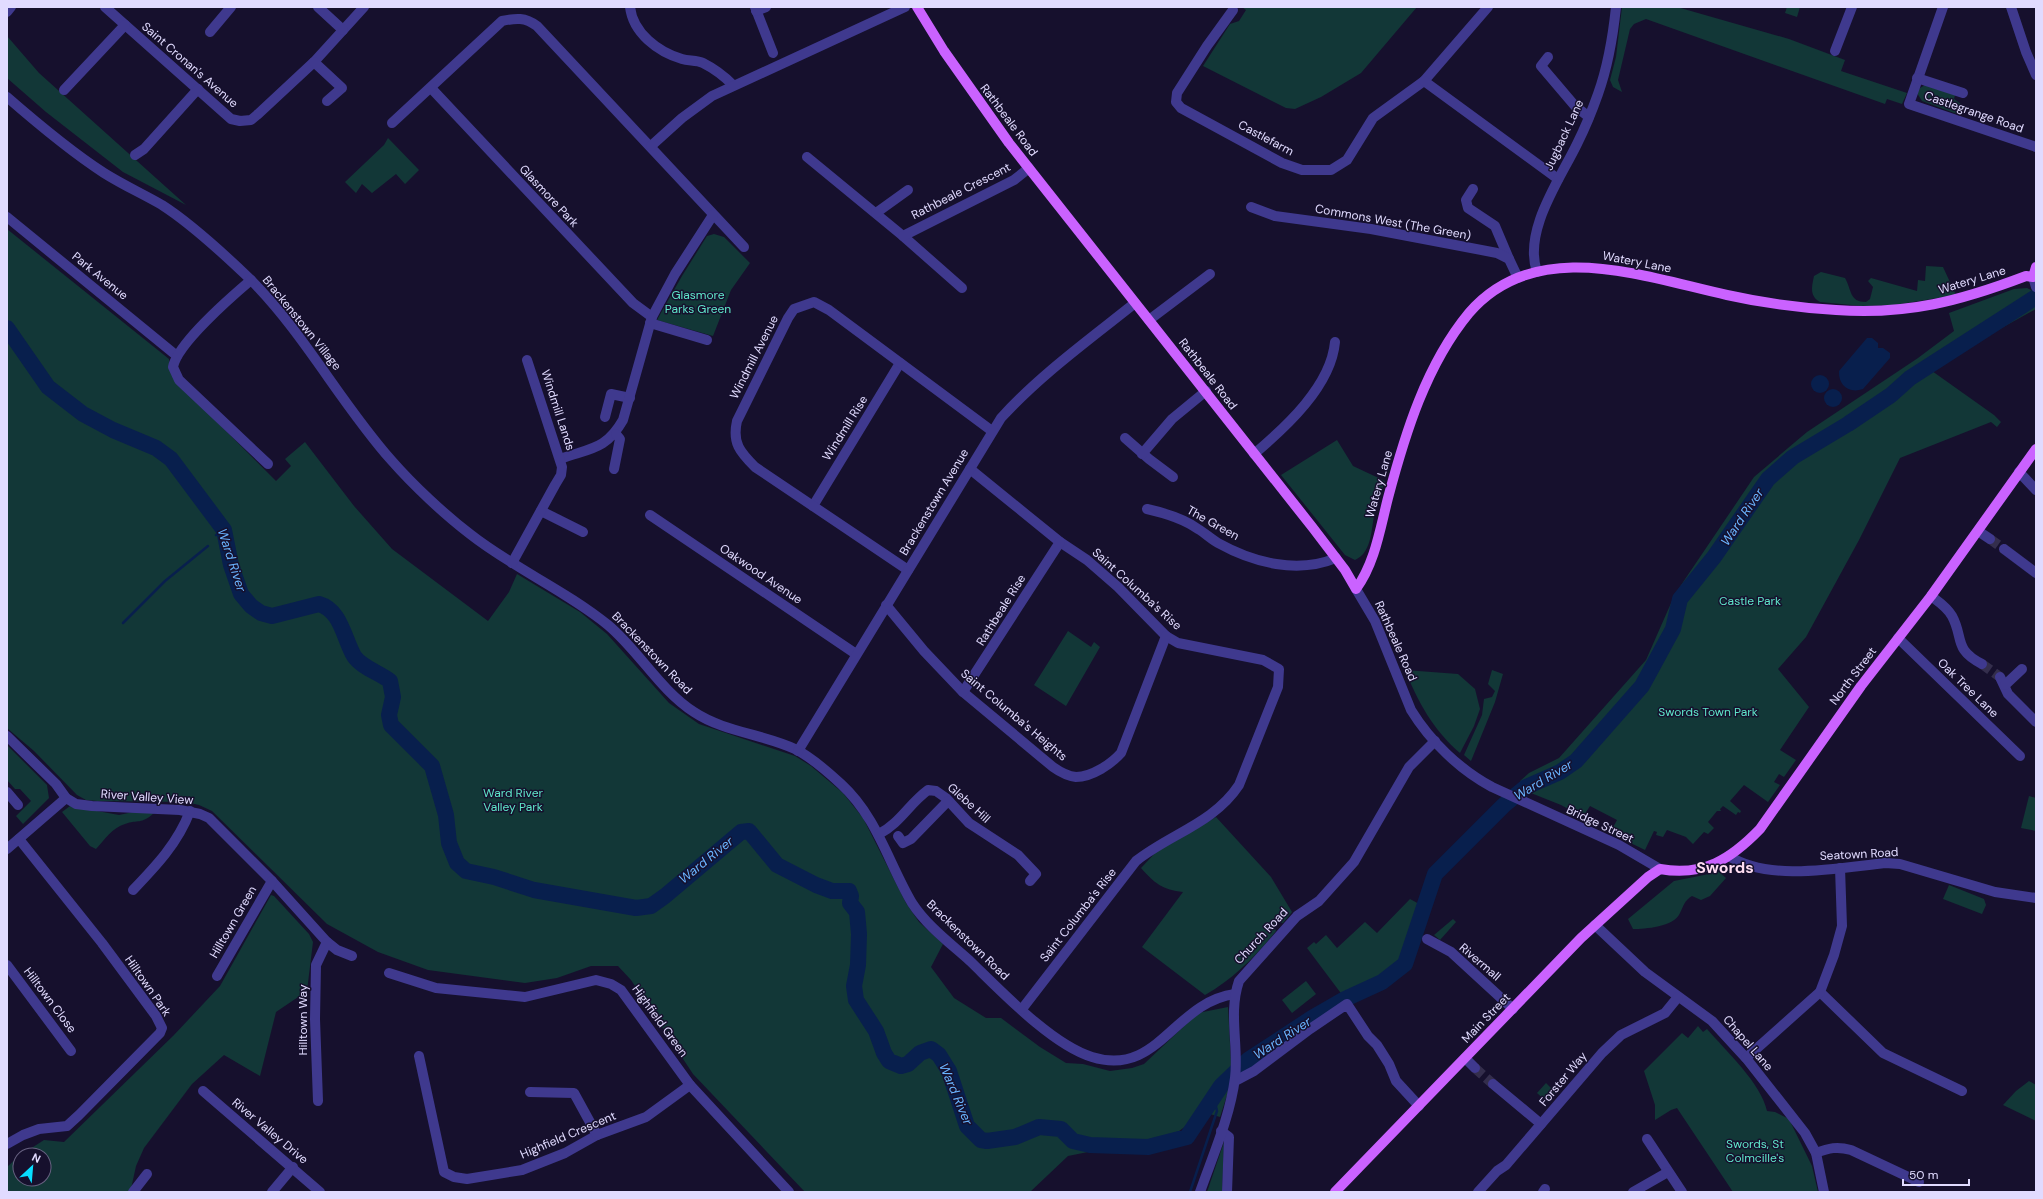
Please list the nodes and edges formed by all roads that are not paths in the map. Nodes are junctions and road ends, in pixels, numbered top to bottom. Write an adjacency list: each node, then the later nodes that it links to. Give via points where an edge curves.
1 (11, 7): 16 (street)
2 (105, 7): 17 (street, Saint Cronan's Avenue)
3 (231, 7): 19 (street)
4 (318, 7): 18 (street)
5 (364, 7): 18 (street, Saint Cronan's Avenue)
6 (630, 7): 27 (street, via 630,13 642,34 662,51 682,59 702,62)
7 (905, 7): 27 (street)
8 (917, 7): 40 (main road, Rathbeale Road, via 928,28 976,98)
9 (1488, 7): 26 (street, Castlefarm)
10 (1616, 7): 34 (street, Jugback Lane, via 1608,58)
11 (1852, 7): 20 (street)
12 (1943, 7): 25 (street, Castlegrange Road)
13 (2011, 7): 24 (street)
14 (759, 8): 21 (street)
15 (1233, 10): 26 (street, Castlefarm, via 1177,93 1176,102 1181,108 1282,163 1302,170 1331,170 1347,160 1374,118)
16 (7, 12)
17 (125, 25): 29 (street, Saint Cronan's Avenue); 30 (street)
18 (343, 30): 23 (street, Saint Cronan's Avenue)
19 (210, 32)
20 (1835, 51)
21 (773, 53)
22 (1548, 57): 34 (street, via 1541,66 1575,106)
23 (314, 62): 29 (street, Saint Cronan's Avenue, via 251,120 231,119); 33 (street, via 342,88)
24 (2036, 75)
25 (1917, 78): 31 (street); 37 (street, Castlegrange Road, via 1909,104)
26 (1424, 81): 41 (street)
27 (733, 86): 36 (street, via 682,118)
28 (431, 88): 35 (street); 36 (street, via 502,21 526,19 537,26); 58 (street, Glasmore Park)
29 (198, 89): 38 (street)
30 (64, 90)
31 (1963, 93)
32 (7, 97): 55 (street, Brackenstown Village, via 72,151 107,176 177,216)
33 (327, 101)
34 (1589, 117): 41 (street, Jugback Lane)
35 (392, 123)
36 (651, 146): 46 (street)
37 (2036, 147)
38 (135, 155)
39 (807, 157): 45 (street)
40 (1029, 168): 48 (street, Rathbeale Crescent, via 1014,180); 57 (main road, Rathbeale Road)
41 (1558, 179): 51 (street, Jugback Lane, via 1535,237 1533,251)
42 (1473, 189): 50 (street, via 1466,200 1468,208 1495,226)
43 (908, 190): 45 (street)
44 (1251, 207): 50 (street, Commons West (The Green), via 1276,216 1372,229 1497,253)
45 (876, 213): 48 (street)
46 (713, 215): 49 (street); 58 (street, via 675,274)
47 (7, 217): 62 (street, Park Avenue)
48 (903, 236): 56 (street)
49 (744, 247)
50 (1509, 259): 53 (street)
51 (1537, 272): 53 (main road, Watery Lane); 54 (main road, Watery Lane, via 1572,266 1610,269 1751,300 1808,308 1866,312 1909,309 1948,302 2026,276)
52 (1210, 274): 59 (street)
53 (1518, 278): 94 (main road, Watery Lane, via 1492,292 1470,312 1448,342 1428,380 1402,451 1370,565)
54 (2035, 279)
55 (251, 280): 62 (street, via 213,315); 91 (street, Brackenstown Village, via 298,336 392,460 466,531)
56 (962, 288)
57 (1135, 303): 59 (main road, Rathbeale Road); 68 (street, Brackenstown Avenue, via 1013,404)
58 (651, 320): 60 (street, Glasmore Park); 66 (street)
59 (1149, 320): 65 (main road, Rathbeale Road)
60 (707, 340)
61 (1335, 342): 73 (street, via 1334,353 1321,381 1284,428)
62 (177, 356): 75 (street, via 172,368 179,380)
63 (527, 360): 74 (street, Windmill Lands)
64 (900, 363): 68 (street, Windmill Avenue); 81 (street, Windmill Rise); 81 (street, Windmill Avenue, via 829,310 814,302 794,309 788,318 736,421 734,432 736,443 755,467)
65 (1206, 391): 72 (street, via 1172,419); 73 (main road, Rathbeale Road)
66 (630, 398): 67 (street, via 611,394); 69 (street)
67 (605, 417)
68 (992, 431): 77 (street, Brackenstown Avenue)
69 (616, 434): 74 (street, via 602,445); 76 (street, via 620,439)
70 (1125, 438): 72 (street)
71 (2036, 449): 78 (main road, North Street)
72 (1142, 454): 79 (street)
73 (1254, 454): 90 (main road, Rathbeale Road)
74 (560, 458): 83 (street, Windmill Lands, via 561,474)
75 (268, 464)
76 (614, 469)
77 (970, 469): 88 (street, Saint Columba's Rise); 92 (street, Brackenstown Avenue)
78 (2020, 472): 80 (street); 85 (main road, North Street)
79 (1173, 477)
80 (2036, 490)
81 (813, 506): 92 (street, Windmill Avenue)
82 (1147, 509): 90 (street, The Green, via 1182,520 1218,543 1266,562 1292,567 1323,564)
83 (541, 511): 86 (street); 91 (street, Windmill Lands)
84 (650, 515): 100 (street, Oakwood Avenue)
85 (1978, 531): 87 (street); 96 (main road, North Street)
86 (583, 532)
87 (1990, 539)
88 (1060, 542): 98 (street, Saint Columba's Rise, via 1088,560); 103 (street, Rathbeale Rise)
89 (2004, 549): 93 (street)
90 (1336, 558): 94 (main road, Rathbeale Road)
91 (512, 563): 95 (street, Brackenstown Village)
92 (908, 570): 97 (street, Brackenstown Avenue)
93 (2036, 573)
94 (1356, 589): 106 (street, Rathbeale Road, via 1375,621 1411,710)
95 (560, 591): 107 (street, Brackenstown Road, via 613,629 675,698 692,711 721,725)
96 (1931, 596): 99 (main road, North Street); 101 (street, via 1946,608 1952,617 1962,648)
97 (886, 605): 100 (street, Brackenstown Avenue); 103 (street, Saint Columba's Heights, via 924,651)
98 (1166, 636): 103 (street, Saint Columba's Heights, via 1121,753 1114,761 1090,774 1077,777 1064,774 1053,767); 136 (street, Saint Columba's Rise, via 1178,643 1263,660 1279,669 1278,687 1239,786 1231,798 1214,814 1150,850 1136,862)
99 (1898, 638): 108 (street, Oak Tree Lane); 119 (main road, North Street, via 1760,829 1746,844)
100 (856, 654): 107 (street, Brackenstown Avenue)
101 (1982, 664)
102 (2022, 669): 104 (street, via 2002,681 2008,694)
103 (963, 692)
104 (2036, 722)
105 (7, 736): 111 (street, via 56,784)
106 (1435, 741): 110 (street, Rathbeale Road, via 1479,780); 134 (street, Church Road, via 1409,767 1354,862 1319,901 1297,916 1242,975)
107 (798, 751): 115 (street, Brackenstown Road, via 830,774 850,793 864,809)
108 (2020, 756)
109 (7, 792): 113 (street)
110 (1505, 793): 121 (street, Bridge Street, via 1618,845)
111 (66, 798): 114 (street, River Valley View, via 76,804 92,806); 117 (street)
112 (948, 801): 115 (street, Glebe Hill, via 936,791 928,790 892,826); 116 (street, via 911,839 903,843); 123 (street, Glebe Hill, via 974,827 1018,855 1036,874)
113 (18, 805)
114 (190, 811): 122 (street, River Valley View, via 208,818); 124 (street, via 167,854)
115 (879, 834): 136 (street, Brackenstown Road, via 903,886 919,913)
116 (898, 836)
117 (19, 839): 118 (street); 155 (street, Hilltown Park, via 102,943 156,1016 162,1028 160,1033 67,1126 39,1129)
118 (7, 849)
119 (1729, 856): 120 (street, Seatown Road, via 1740,864 1767,870); 121 (main road, North Street, via 1692,871)
120 (1835, 868): 125 (street, Seatown Road, via 1900,864 1982,888); 133 (street, via 1842,926)
121 (1660, 869): 126 (main road, Main Street)
122 (272, 881): 128 (street, River Valley View); 132 (street, Hilltown Green)
123 (1030, 881)
124 (133, 890)
125 (2036, 898)
126 (1595, 925): 135 (street, Chapel Lane, via 1645,972); 137 (main road, Main Street)
127 (1427, 939): 137 (street, Rivermall, via 1451,952)
128 (327, 942): 129 (street, River Valley View, via 337,950); 149 (street, Hilltown Way, via 316,964)
129 (352, 956)
130 (7, 965): 138 (street, Hilltown Close)
131 (389, 973): 145 (street, Highfield Green, via 436,988 525,997 596,980 611,984 621,990)
132 (217, 976)
133 (1820, 992): 141 (street); 147 (street, via 1883,1053)
134 (1235, 994): 136 (street, Brackenstown Road, via 1220,996 1198,1008 1142,1056 1129,1060 1100,1060 1077,1052); 143 (street, Church Road)
135 (1678, 997): 141 (street, Chapel Lane, via 1712,1021); 151 (street, Forster Way, via 1665,1013 1620,1035)
136 (1022, 1009)
137 (1513, 1009): 140 (main road, Main Street)
138 (71, 1051)
139 (419, 1056): 153 (street, Highfield Crescent, via 444,1172 454,1177 467,1179 522,1170 564,1153)
140 (1465, 1058): 142 (street); 150 (main road, Main Street)
141 (1746, 1058): 156 (street, Chapel Lane, via 1795,1118)
142 (1475, 1068)
143 (1235, 1078): 150 (street, via 1254,1071 1348,1004 1389,1064 1396,1081); 152 (street, Church Road)
144 (1493, 1084): 151 (street)
145 (690, 1085): 153 (street, Highfield Crescent, via 646,1117); 165 (street, Highfield Green)
146 (203, 1091): 157 (street, River Valley Drive)
147 (1962, 1091)
148 (530, 1092): 153 (street, via 574,1093)
149 (318, 1100)
150 (1419, 1106): 161 (main road, Main Street)
151 (1541, 1124): 168 (street, Forster Way)
152 (1221, 1131): 166 (street, Church Road); 167 (street, via 1230,1137)
153 (597, 1134)
154 (1647, 1139): 158 (street)
155 (7, 1144)
156 (1816, 1153): 160 (street, via 1840,1147 1851,1150); 171 (street, Chapel Lane)
157 (293, 1167): 163 (street); 164 (street, River Valley Drive)
158 (1668, 1172): 169 (street); 170 (street)
159 (147, 1174): 162 (street)
160 (1920, 1182)
161 (1342, 1190)
162 (133, 1192)
163 (272, 1192)
164 (320, 1192)
165 (790, 1192)
166 (1200, 1192)
167 (1227, 1192)
168 (1478, 1192)
169 (1633, 1192)
170 (1682, 1192)
171 (1824, 1192)

